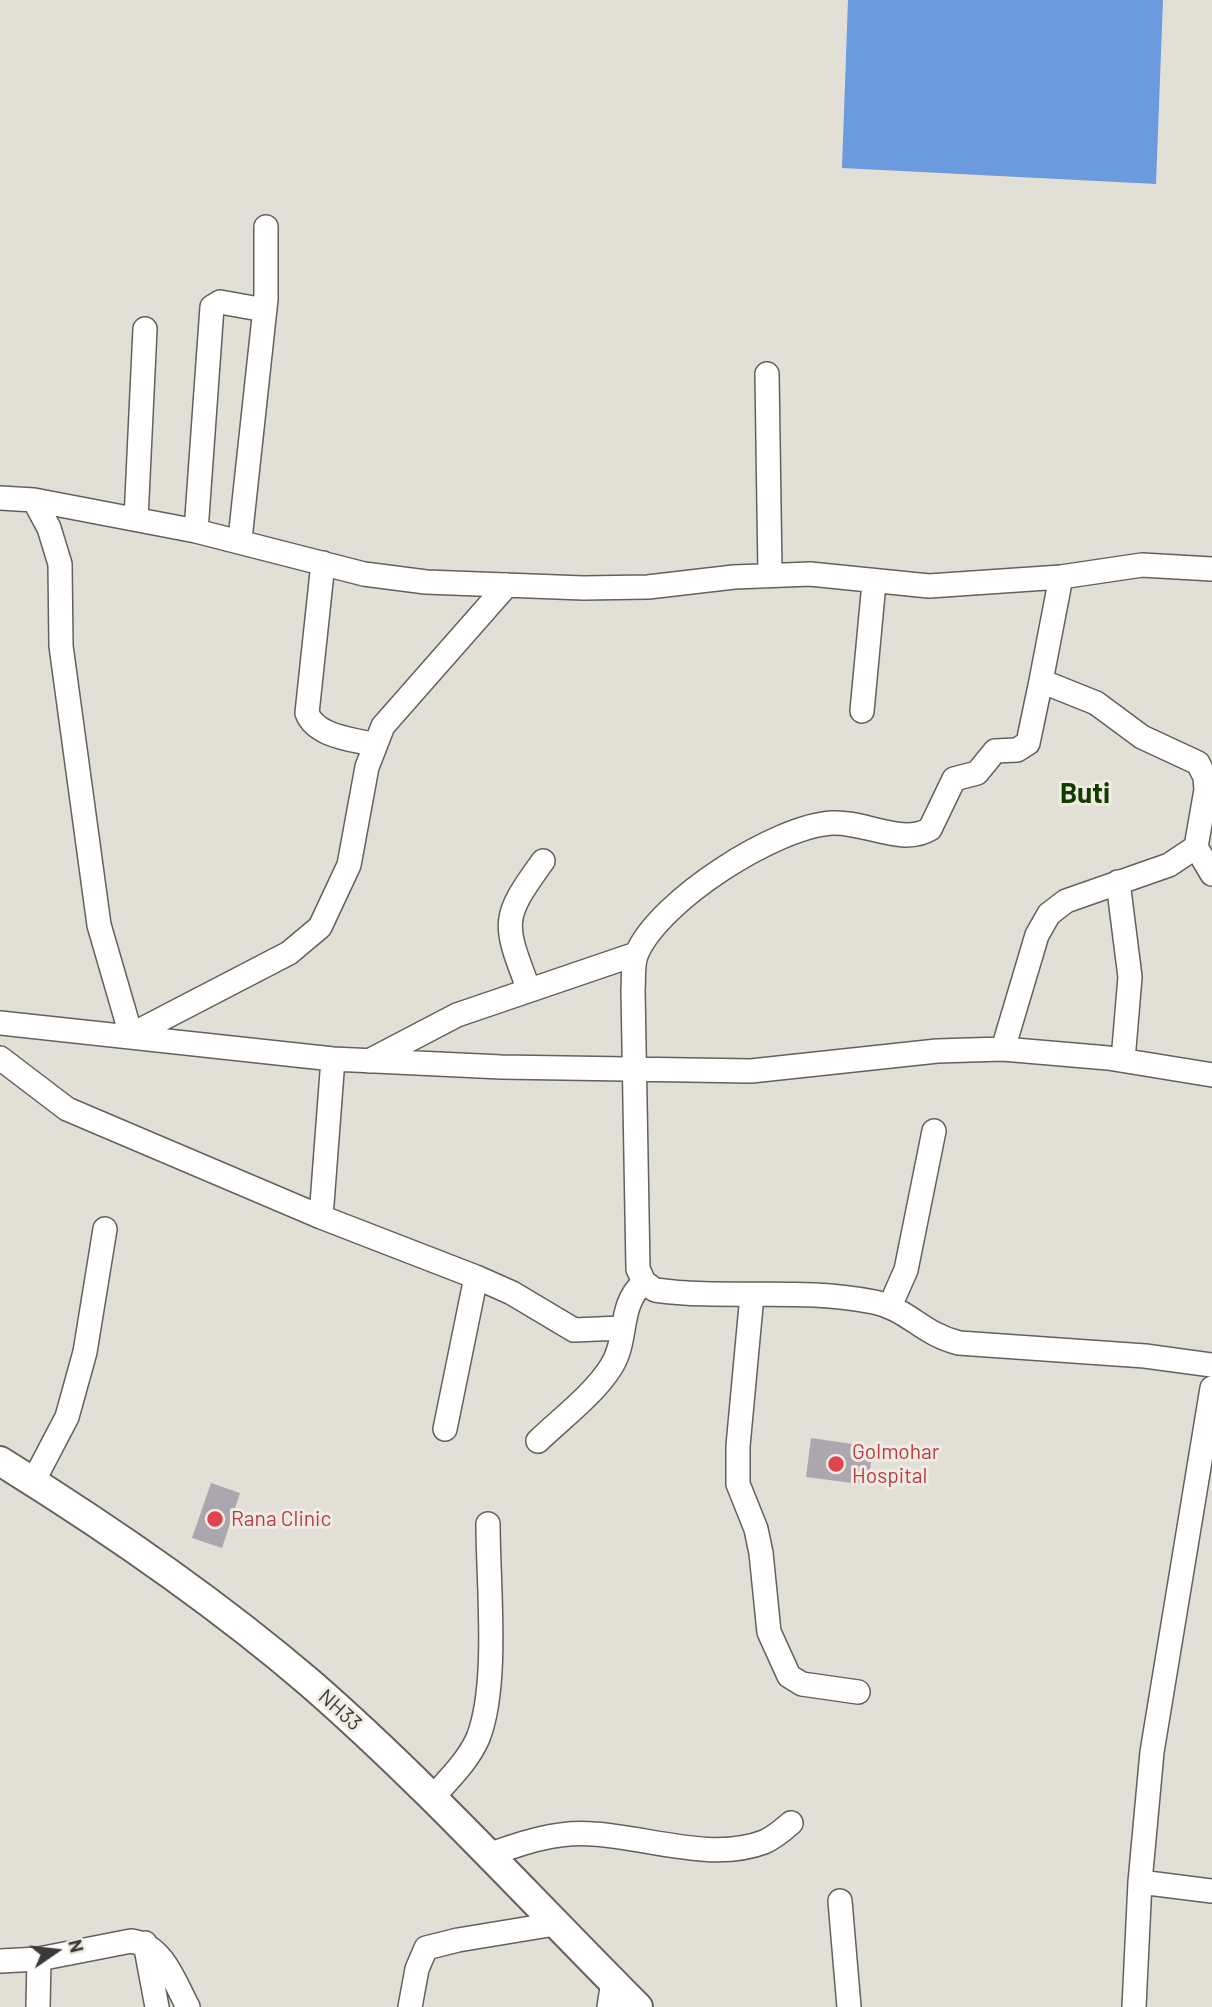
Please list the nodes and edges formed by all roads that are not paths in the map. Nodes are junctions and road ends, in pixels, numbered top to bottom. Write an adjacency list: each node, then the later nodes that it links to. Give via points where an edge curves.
1 (266, 227): 2 (street)
2 (265, 310): 8 (street, via 220,302 212,307); 9 (street)
3 (145, 329): 7 (street)
4 (767, 374): 12 (street)
5 (0, 498): 6 (street)
6 (34, 500): 7 (street); 27 (street, via 60,564 61,646 99,925)
7 (136, 519): 8 (street)
8 (196, 531): 9 (street)
9 (240, 540): 10 (street)
10 (323, 563): 15 (street, via 426,582); 18 (street, via 307,713 321,730)
11 (1212, 569): 13 (street, via 1142,565)
12 (770, 575): 14 (street, via 810,574); 15 (street, via 648,587)
13 (1061, 577): 14 (street, via 979,585); 16 (street)
14 (874, 583): 17 (street)
15 (507, 585): 18 (street, via 408,693)
16 (1041, 681): 19 (street, via 1096,703 1142,737); 24 (street, via 1028,743 1017,750 995,751 977,773 954,779 930,829 911,836 832,823 796,831 745,855 696,887 655,926)
17 (862, 711)
18 (375, 745): 27 (street, via 349,865 320,927 289,953)
19 (1205, 762): 20 (street, via 1206,790)
20 (1196, 848): 22 (street); 23 (street, via 1169,865)
21 (543, 860): 25 (street, via 510,913 513,944)
22 (1212, 874)
23 (1118, 882): 28 (street, via 1066,901 1049,914 1037,935); 31 (street, via 1130,977)
24 (636, 954): 25 (street); 33 (street)
25 (529, 990): 32 (street, via 457,1015)
26 (0, 1023): 27 (street)
27 (131, 1035): 30 (street)
28 (1003, 1049): 31 (street); 33 (street, via 937,1051 751,1071)
29 (0, 1058): 36 (street, via 67,1109)
30 (333, 1059): 32 (street); 36 (street)
31 (1123, 1060): 34 (street)
32 (369, 1061): 33 (street)
33 (636, 1071): 39 (street, via 636,1243)
34 (1212, 1075)
35 (934, 1131): 41 (street, via 906,1270)
36 (321, 1217): 38 (street)
37 (105, 1228): 48 (street, via 85,1352 67,1417)
38 (476, 1277): 42 (street, via 574,1330); 45 (street)
39 (644, 1282): 40 (street, via 655,1290 670,1292); 42 (street, via 627,1302)
40 (752, 1295): 41 (street); 50 (street, via 738,1484 756,1528 769,1632 789,1676 802,1684)
41 (890, 1306): 43 (street, via 938,1338 959,1343)
42 (621, 1328): 46 (street, via 611,1366)
43 (1212, 1365)
44 (1212, 1388): 54 (street, via 1152,1752)
45 (445, 1429)
46 (538, 1441)
47 (0, 1461): 48 (main road, NH33)
48 (33, 1482): 51 (main road, NH33, via 99,1523 231,1618 354,1722)
49 (488, 1524): 51 (street, via 486,1705 477,1739)
50 (858, 1692)
51 (432, 1798): 53 (main road, NH33)
52 (791, 1823): 53 (street, via 768,1841 745,1848 712,1849 592,1833 559,1834)
53 (488, 1855): 57 (main road, NH33)
54 (1140, 1882): 55 (street); 68 (street)
55 (1212, 1891)
56 (841, 1901): 67 (street)
57 (555, 1924): 61 (main road, NH33); 65 (street, via 426,1948)
58 (145, 1942): 59 (street); 63 (street); 64 (street, via 155,1949)
59 (39, 1959): 60 (street); 62 (street)
60 (0, 1961)
61 (611, 1994): 66 (main road, NH33)
62 (38, 2007)
63 (157, 2007)
64 (188, 2007)
65 (410, 2007)
66 (638, 2007)
67 (849, 2007)
68 (1134, 2007)

